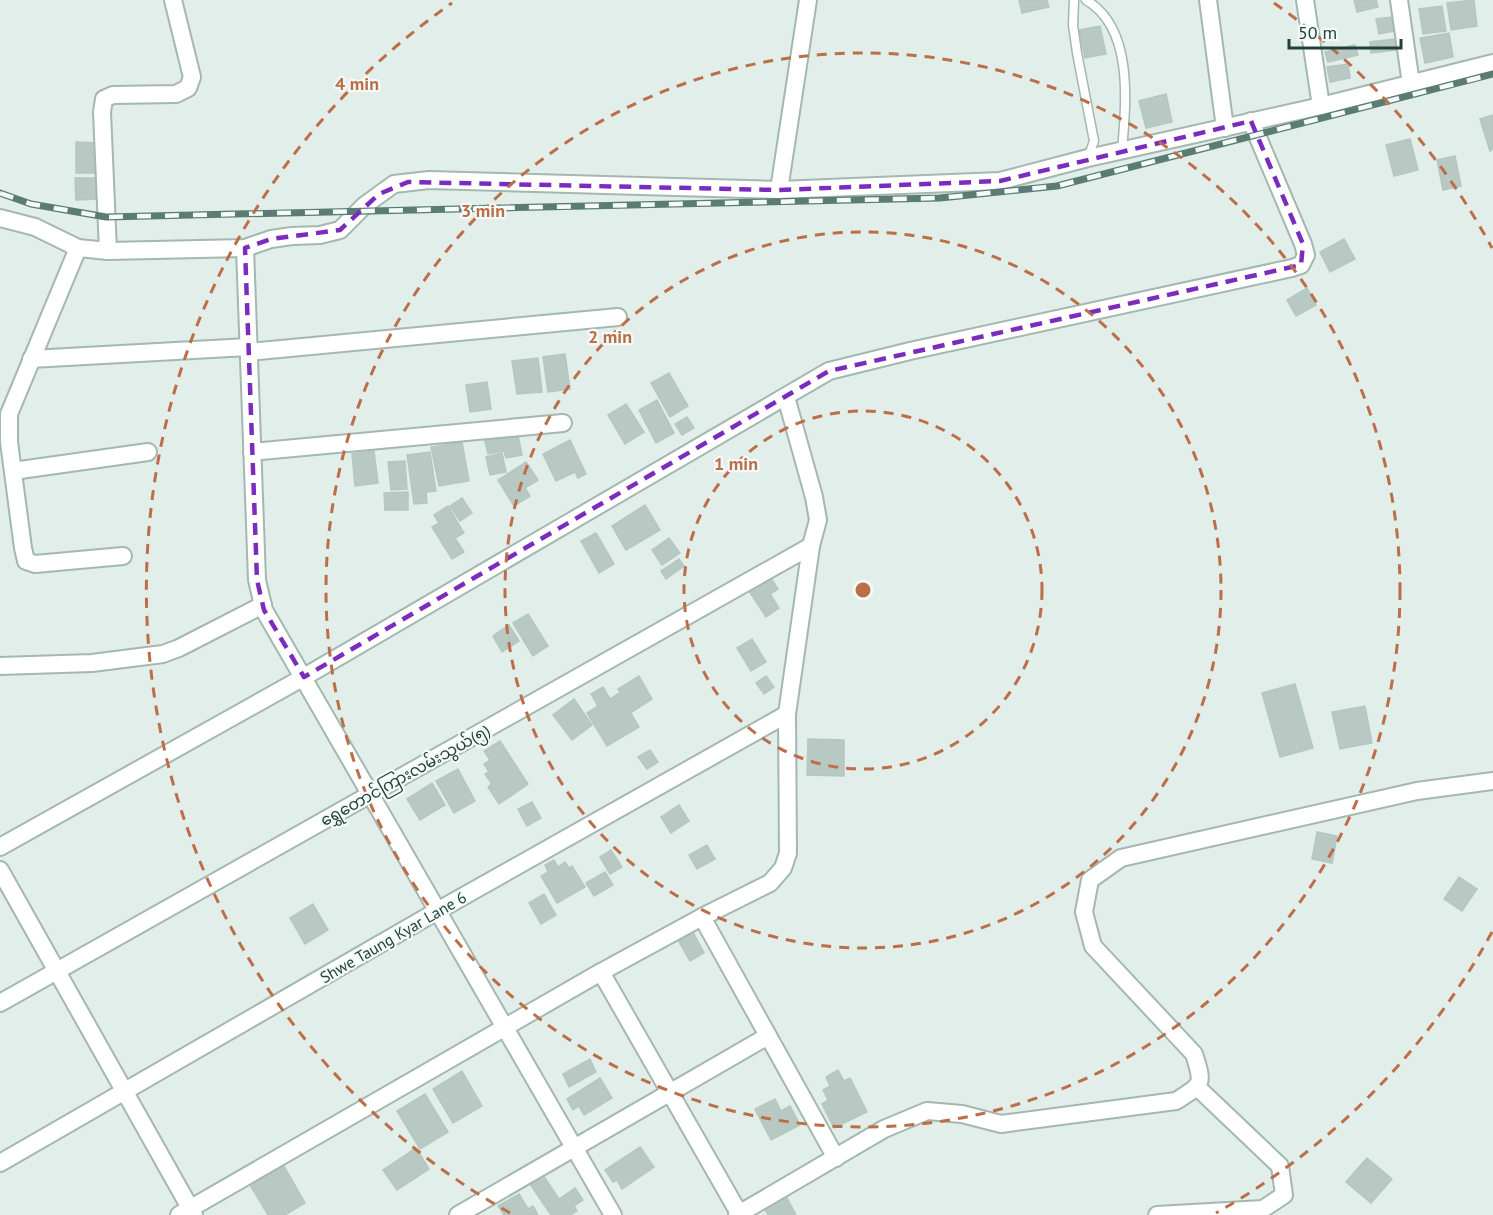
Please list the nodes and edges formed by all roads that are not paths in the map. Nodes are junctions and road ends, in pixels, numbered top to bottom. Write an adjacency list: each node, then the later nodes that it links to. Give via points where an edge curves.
1 (173, 0): 19 (street, via 192,77 188,88 176,94 113,95 104,99)
2 (807, 0): 15 (street)
3 (1074, 0): 14 (lane, via 1073,25 1094,141)
4 (1086, 0): 13 (lane, via 1108,19 1118,41 1126,109)
5 (1209, 0): 12 (street)
6 (1305, 0): 10 (street)
7 (1400, 0): 9 (street)
8 (1493, 63): 9 (street)
9 (1411, 84): 10 (street)
10 (1321, 106): 11 (street)
11 (1251, 121): 12 (street); 23 (street, via 1303,244 1306,255 1301,265 829,371)
12 (1225, 128): 13 (street)
13 (1122, 152): 14 (street)
14 (1088, 158): 15 (street, via 1000,181)
15 (779, 190): 18 (street, via 408,182 394,184 379,194 340,230 271,239)
16 (0, 218): 17 (street, via 35,227)
17 (78, 248): 19 (street); 22 (street)
18 (244, 248): 19 (street); 21 (street)
19 (108, 251)
20 (618, 316): 21 (street)
21 (248, 349): 22 (street); 26 (street)
22 (31, 359): 27 (street, via 9,414)
23 (786, 397): 28 (street, via 814,496 818,520); 32 (street)
24 (563, 423): 26 (street)
25 (148, 452): 27 (street)
26 (252, 452): 30 (street, via 257,580)
27 (13, 471): 29 (street, via 26,561 35,564)
28 (811, 546): 33 (street); 35 (street, ရွှေတောင်ကြားလမ်းသွယ်(၅))
29 (123, 556)
30 (263, 605): 31 (street, via 163,654 92,663); 32 (street)
31 (0, 666)
32 (304, 677): 35 (street); 36 (street)
33 (787, 714): 38 (street, Shwe Taung Kyar Lane 6); 39 (street, via 788,853 783,868 770,883)
34 (1493, 781): 45 (street, via 1417,791 1121,858 1090,880 1084,912 1092,946 1194,1054 1202,1076)
35 (371, 794): 38 (street); 40 (street, ရွှေတောင်ကြားလမ်းသွယ်(၅))
36 (0, 847)
37 (0, 870): 40 (street)
38 (439, 910): 43 (street); 46 (street, Shwe Taung Kyar Lane 6)
39 (702, 917): 41 (street); 44 (street)
40 (57, 971): 42 (street, ရွှေတောင်ကြားလမ်းသွယ်(၅)); 46 (street)
41 (602, 972): 43 (street); 47 (street)
42 (0, 1003)
43 (507, 1028): 48 (street); 51 (street)
44 (768, 1036): 47 (street); 49 (street)
45 (1198, 1088): 49 (street, via 1176,1101 1001,1124 962,1114 927,1111); 55 (street, via 1280,1166 1284,1195 1263,1209)
46 (124, 1091): 50 (street, Shwe Taung Kyar Lane 6); 51 (street)
47 (670, 1093): 48 (street); 54 (street)
48 (574, 1147): 52 (street); 53 (street)
49 (836, 1158): 54 (street)
50 (0, 1163)
51 (188, 1213)
52 (458, 1215)
53 (613, 1215)
54 (739, 1215)
55 (1157, 1215)

